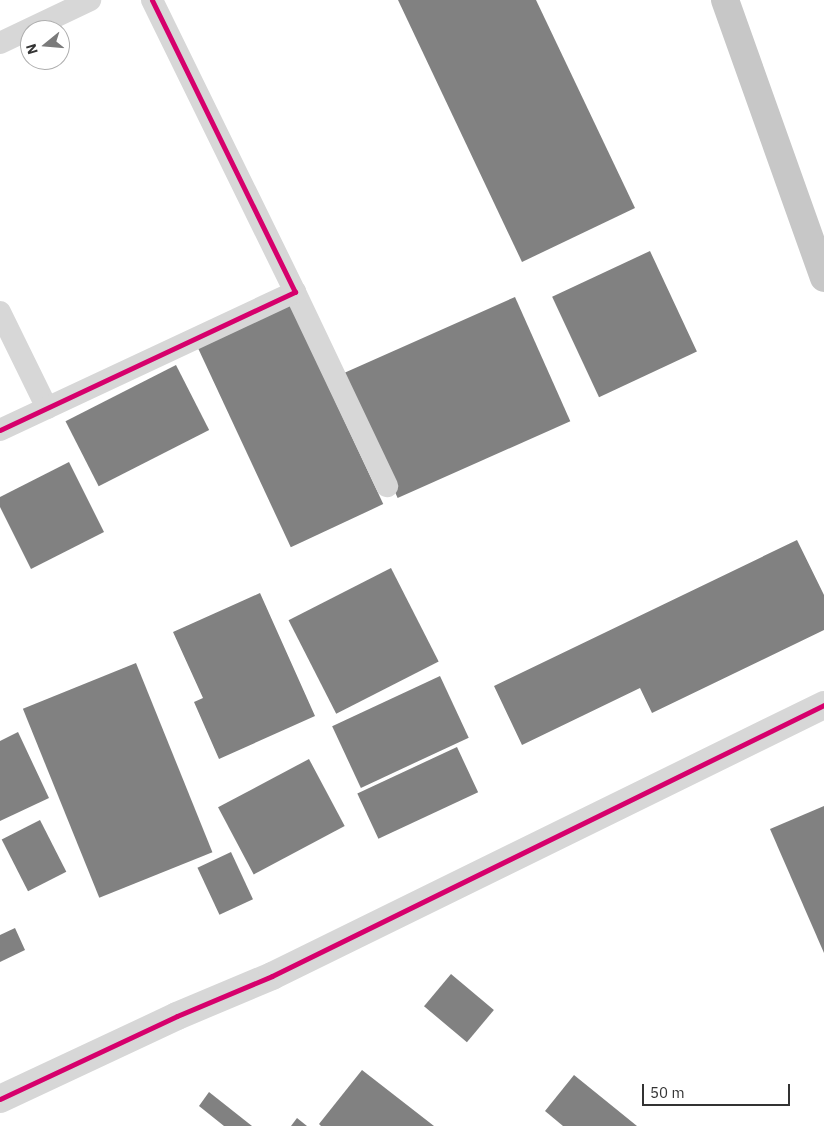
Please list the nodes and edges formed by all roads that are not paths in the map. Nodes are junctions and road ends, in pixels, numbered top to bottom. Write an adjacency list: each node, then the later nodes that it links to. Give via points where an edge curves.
1 (90, 0): 4 (street)
2 (152, 0): 6 (street)
3 (725, 0): 5 (highway)
4 (0, 43)
5 (824, 278)
6 (294, 292): 8 (street); 10 (street)
7 (0, 312): 8 (street)
8 (47, 408): 9 (street)
9 (0, 430)
10 (387, 486)
11 (824, 705): 12 (street, via 272,976 177,1016)
12 (0, 1100)

